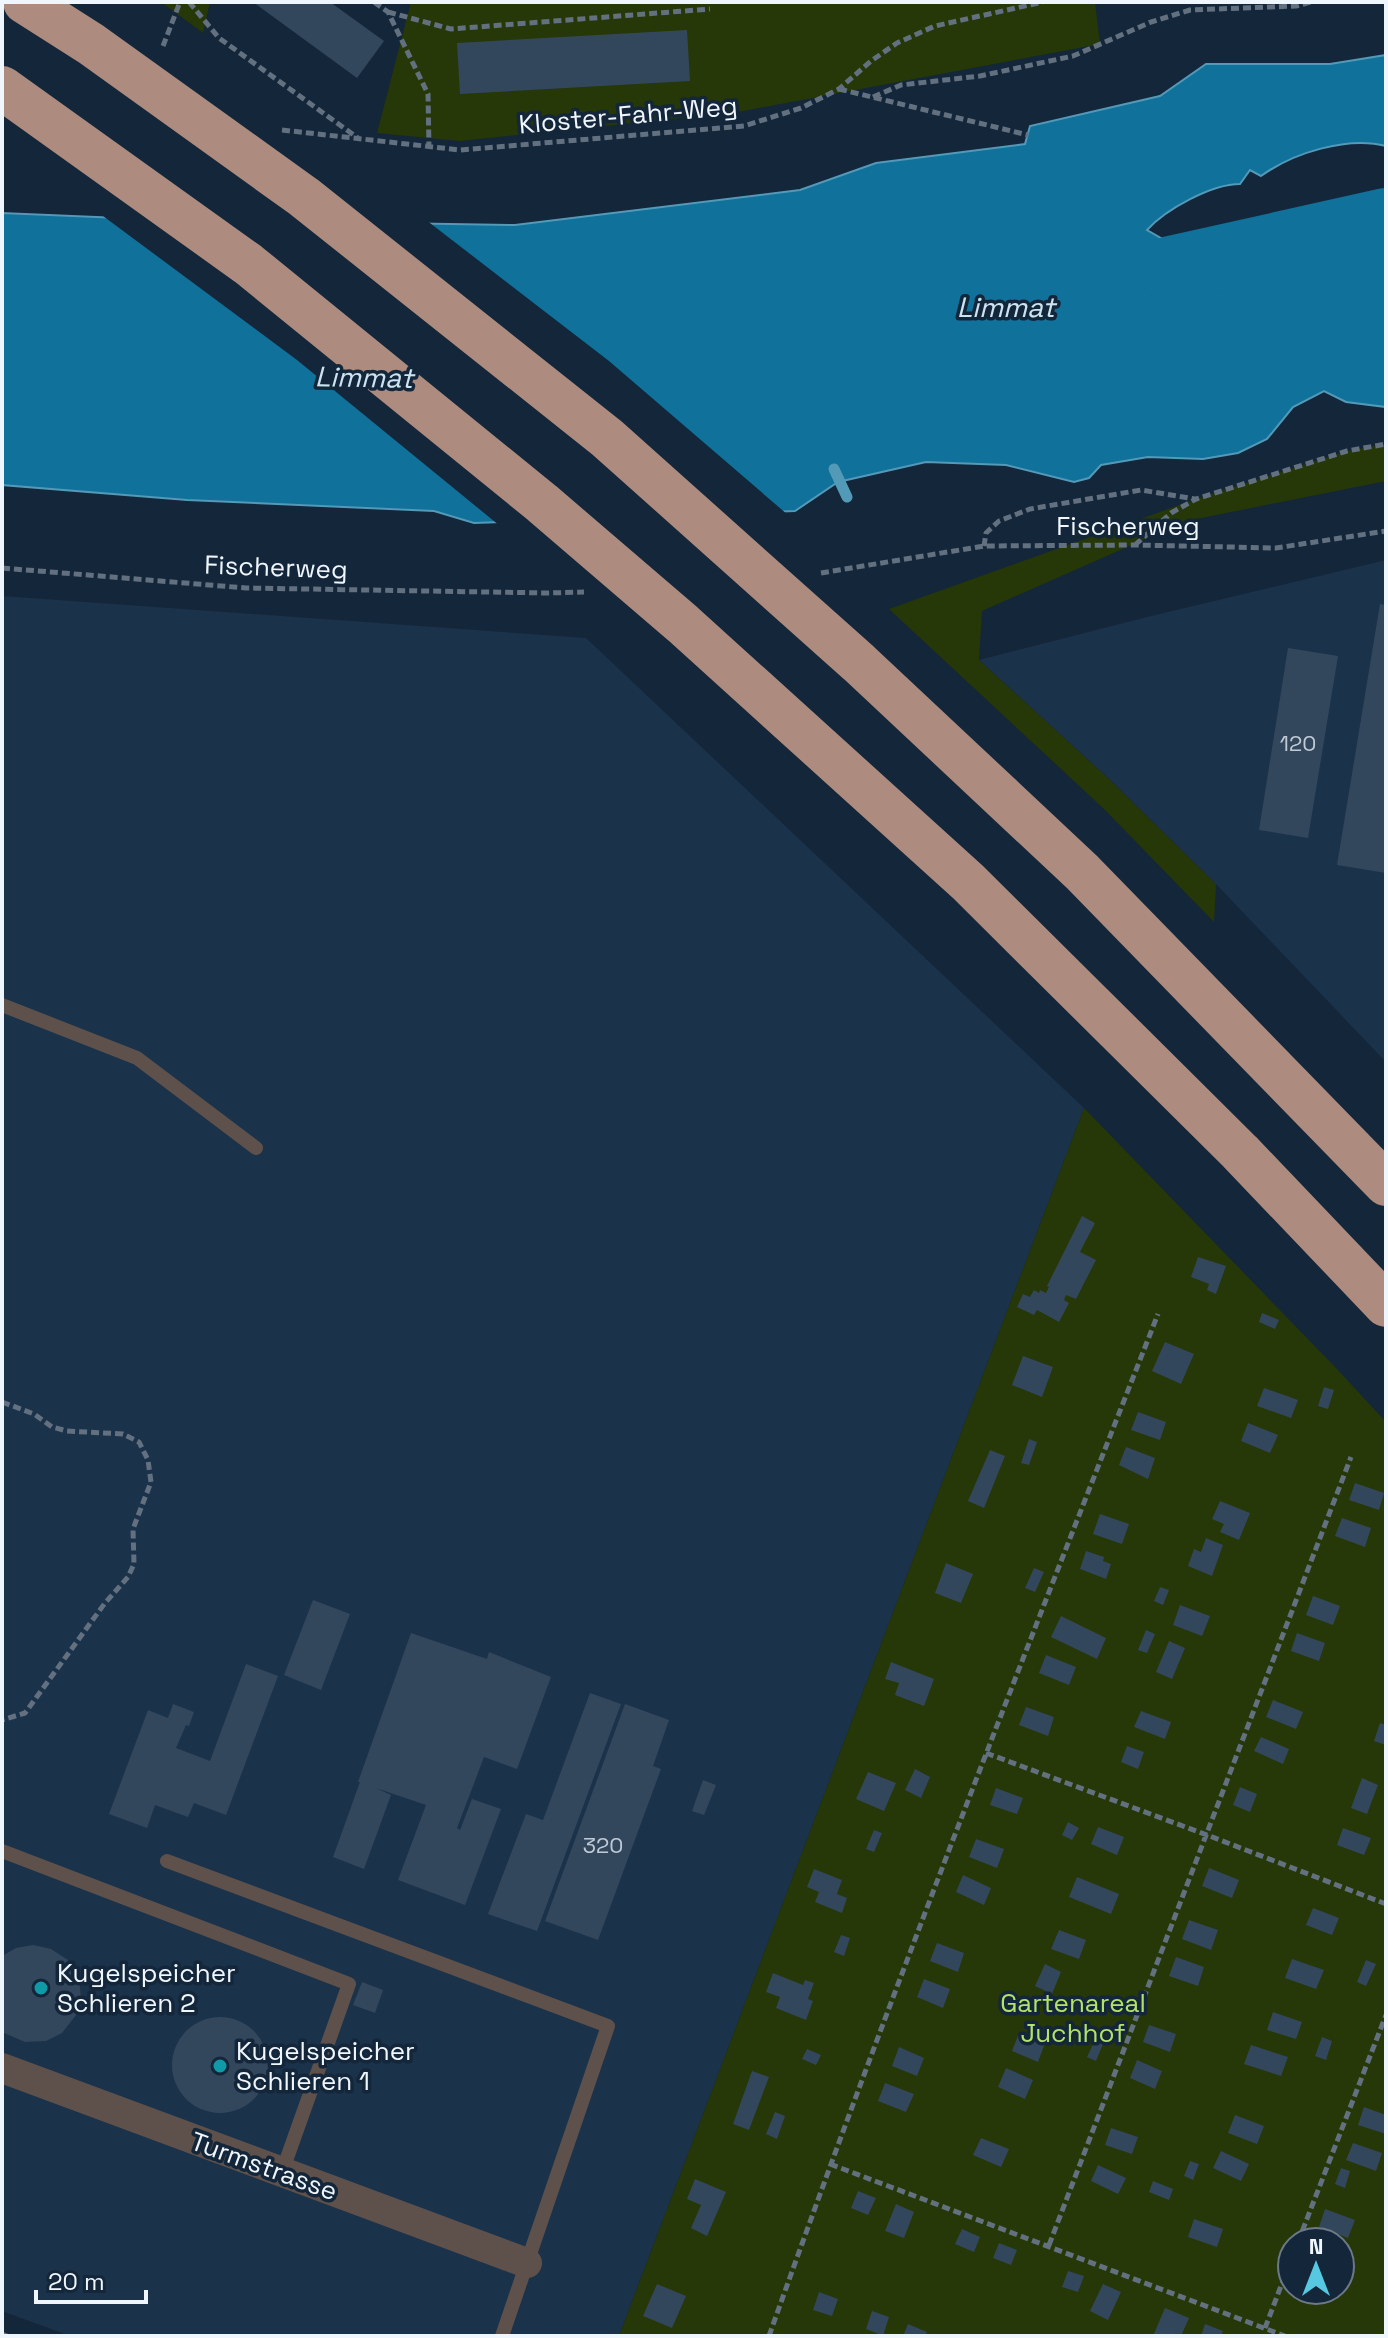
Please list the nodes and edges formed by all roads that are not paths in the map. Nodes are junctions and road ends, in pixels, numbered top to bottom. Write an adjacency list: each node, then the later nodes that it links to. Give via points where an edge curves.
1 (25, 2): 5 (highway, via 304,197 607,438 1082,872)
2 (2, 88): 6 (highway, via 248,264 683,624 968,882)
3 (2, 1005): 4 (lane, via 137,1058)
4 (256, 1148)
5 (1386, 1184)
6 (1386, 1305)
7 (2, 1851): 10 (lane, via 349,1984)
8 (167, 1861): 11 (lane, via 608,2026)
9 (2, 2068): 10 (street, Turmstrasse)
10 (282, 2172): 11 (street, Turmstrasse)
11 (527, 2263): 12 (lane)
12 (502, 2336)

